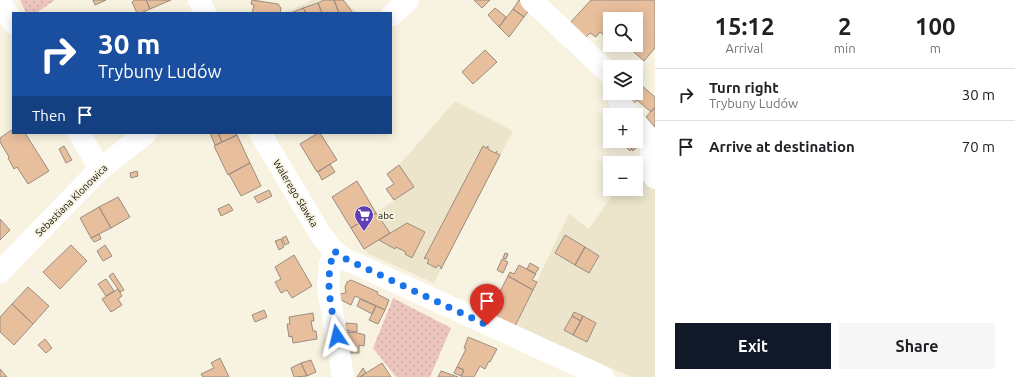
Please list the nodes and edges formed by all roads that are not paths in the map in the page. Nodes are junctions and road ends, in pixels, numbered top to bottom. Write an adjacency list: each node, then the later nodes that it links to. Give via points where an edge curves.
1 (200, 0): 5 (street)
2 (408, 0): 6 (street)
3 (531, 0): 8 (street)
4 (0, 2): 7 (street)
5 (205, 12)
6 (392, 15)
7 (12, 21)
8 (603, 67)
9 (643, 132): 14 (street, via 650,140)
10 (80, 134): 13 (street)
11 (145, 134): 13 (street, Sebastiana Klonowica)
12 (261, 134): 15 (street, Walerego Sławka, via 321,235)
13 (100, 169): 16 (street, Sebastiana Klonowica)
14 (655, 178)
15 (334, 251): 17 (street, via 328,286); 18 (street, Walerego Sławka, via 433,300)
16 (0, 272)
17 (343, 377)
18 (603, 377)

